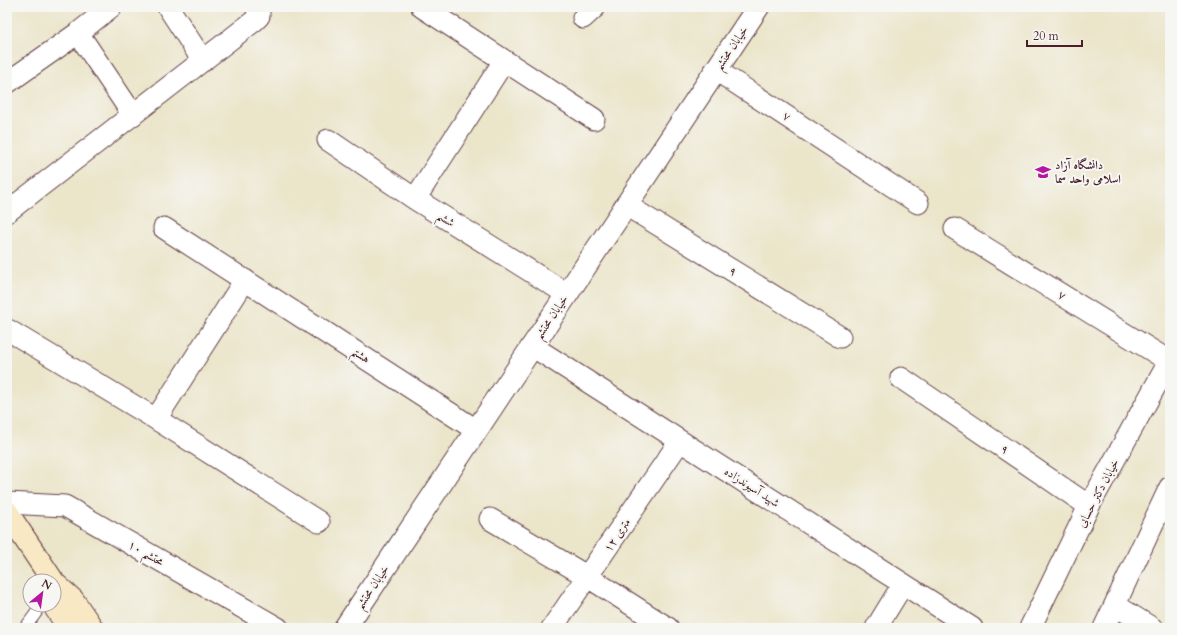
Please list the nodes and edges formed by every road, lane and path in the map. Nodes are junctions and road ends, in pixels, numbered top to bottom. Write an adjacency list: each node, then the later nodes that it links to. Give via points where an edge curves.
1 (111, 7): 6 (street)
2 (168, 7): 7 (street)
3 (256, 7): 7 (street, via 259,11 254,21)
4 (422, 7): 8 (street)
5 (758, 7): 9 (street, خیابان محتشم)
6 (78, 32): 10 (street); 11 (street)
7 (203, 61): 11 (street)
8 (504, 61): 12 (street); 14 (street)
9 (716, 70): 15 (street, ۷); 16 (street, خیابان محتشم)
10 (7, 83)
11 (133, 115): 17 (street)
12 (594, 119)
13 (328, 140): 14 (street, ششم)
14 (415, 199): 21 (street, ششم)
15 (918, 203)
16 (626, 204): 21 (street, خیابان محتشم); 23 (street, ۹)
17 (7, 212)
18 (164, 228): 20 (street, هشتم)
19 (955, 228): 25 (street, ۷)
20 (245, 280): 27 (street); 28 (street, هشتم)
21 (567, 294): 24 (street, خیابان محتشم)
22 (8, 330): 27 (street)
23 (840, 337)
24 (532, 346): 28 (street, خیابان محتشم); 29 (street, شهید آسیوندزاده)
25 (1170, 361): 32 (street, خیابان دکتر حسابی)
26 (901, 378): 32 (street, ۹)
27 (156, 420): 35 (street)
28 (476, 430): 43 (street, خیابان محتشم)
29 (680, 441): 37 (street, ۱۲ متری); 38 (street, شهید آسیوندزاده)
30 (1169, 493): 40 (street)
31 (7, 502): 47 (street, محتشم ۱۰, via 65,506)
32 (1089, 506): 52 (street, خیابان دکتر حسابی)
33 (7, 512): 36 (main road)
34 (490, 519): 37 (street)
35 (319, 522)
36 (47, 573)
37 (588, 577): 48 (street, ۱۲ متری); 49 (street)
38 (903, 584): 50 (street); 51 (street, شهید آسیوندزاده)
39 (62, 590): 46 (main road, via 73,600)
40 (1115, 604): 53 (street); 54 (street)
41 (36, 613): 44 (lane)
42 (59, 613): 45 (main road)
43 (351, 626)
44 (25, 628)
45 (69, 628)
46 (92, 628)
47 (278, 628)
48 (552, 628)
49 (668, 628)
50 (876, 628)
51 (972, 628)
52 (1030, 628)
53 (1104, 628)
54 (1152, 628)

